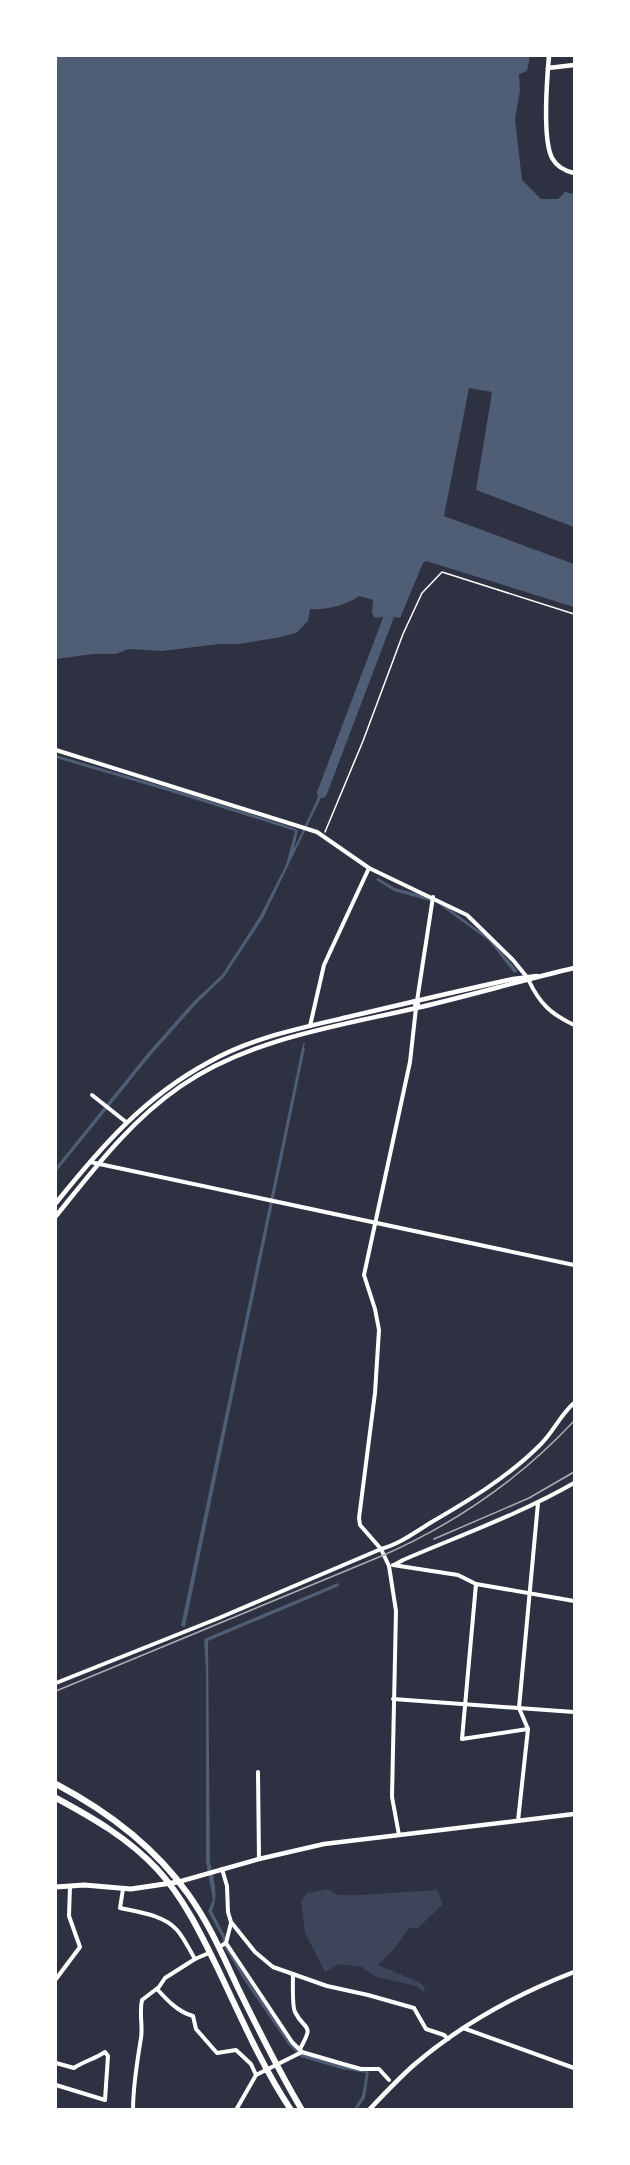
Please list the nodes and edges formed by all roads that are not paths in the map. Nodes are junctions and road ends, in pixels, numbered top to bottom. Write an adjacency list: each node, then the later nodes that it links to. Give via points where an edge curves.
1 (549, 56): 3 (street)
2 (574, 66): 3 (street)
3 (548, 68): 4 (street, via 549,148 558,166)
4 (574, 173)
5 (56, 750): 6 (street, via 317,832)
6 (369, 868): 7 (street); 13 (street, via 324,965)
7 (433, 897): 9 (street, via 467,915); 10 (street)
8 (574, 968): 9 (street)
9 (527, 978): 10 (street); 11 (street); 12 (street, via 550,1011)
10 (416, 1001): 11 (street); 13 (street)
11 (418, 1008): 17 (street, via 254,1048 218,1064 141,1118); 20 (street)
12 (574, 1024)
13 (310, 1026): 15 (street, via 247,1045 209,1062)
14 (94, 1095): 15 (street)
15 (126, 1122): 16 (street)
16 (90, 1162): 17 (street); 18 (street)
17 (99, 1163): 19 (street); 20 (street)
18 (56, 1203)
19 (56, 1216)
20 (374, 1223): 21 (street); 25 (street, via 364,1275 379,1330 359,1518 360,1525)
21 (574, 1265)
22 (574, 1403): 25 (street, via 543,1442 505,1475 397,1544)
23 (574, 1483): 24 (street)
24 (538, 1503): 26 (street); 28 (street)
25 (381, 1549): 26 (street); 30 (street)
26 (391, 1565): 27 (street, via 458,1575); 31 (street, via 396,1611)
27 (476, 1584): 28 (street); 32 (street)
28 (531, 1594): 29 (street); 33 (street)
29 (574, 1601)
30 (56, 1683)
31 (393, 1699): 32 (street); 41 (street, via 392,1797)
32 (466, 1704): 33 (street); 35 (street, via 462,1739)
33 (519, 1708): 34 (street); 35 (street)
34 (574, 1712)
35 (528, 1728): 40 (street)
36 (258, 1772): 42 (street)
37 (56, 1784): 44 (highway, via 122,1825)
38 (56, 1798): 45 (highway, via 120,1836)
39 (574, 1814): 40 (street)
40 (518, 1821): 41 (street)
41 (399, 1835): 42 (street, via 324,1844)
42 (259, 1859): 43 (street)
43 (222, 1869): 44 (street); 49 (street)
44 (178, 1882): 45 (main road); 51 (highway)
45 (169, 1884): 48 (main road); 52 (highway)
46 (70, 1885): 47 (main road); 48 (main road); 56 (street, via 69,1916 80,1947)
47 (56, 1887)
48 (123, 1889): 53 (street, via 120,1908 146,1913 177,1929)
49 (231, 1922): 50 (street); 55 (street, via 266,1962)
50 (226, 1943): 51 (street); 60 (street)
51 (218, 1947): 62 (highway)
52 (210, 1952): 53 (street); 64 (highway)
53 (195, 1959): 57 (street, via 165,1978)
54 (574, 1972): 58 (street)
55 (293, 1974): 59 (street, via 414,2008 426,2029); 60 (street, via 295,2012 308,2032)
56 (56, 1979)
57 (157, 1989): 65 (street, via 185,2014 193,2016 196,2029 217,2053 236,2050); 68 (street, via 142,2001 140,2009 142,2036)
58 (463, 2028): 59 (street); 63 (street)
59 (448, 2039): 72 (street, via 413,2065)
60 (301, 2050): 62 (street); 66 (street, via 361,2069 379,2068)
61 (56, 2063): 67 (street, via 74,2068 105,2052 108,2056 105,2100)
62 (275, 2064): 64 (street); 71 (highway)
63 (574, 2068)
64 (266, 2069): 65 (street); 70 (highway)
65 (256, 2075): 69 (street)
66 (389, 2080)
67 (56, 2085)
68 (133, 2109)
69 (236, 2109)
70 (291, 2109)
71 (302, 2109)
72 (369, 2109)

